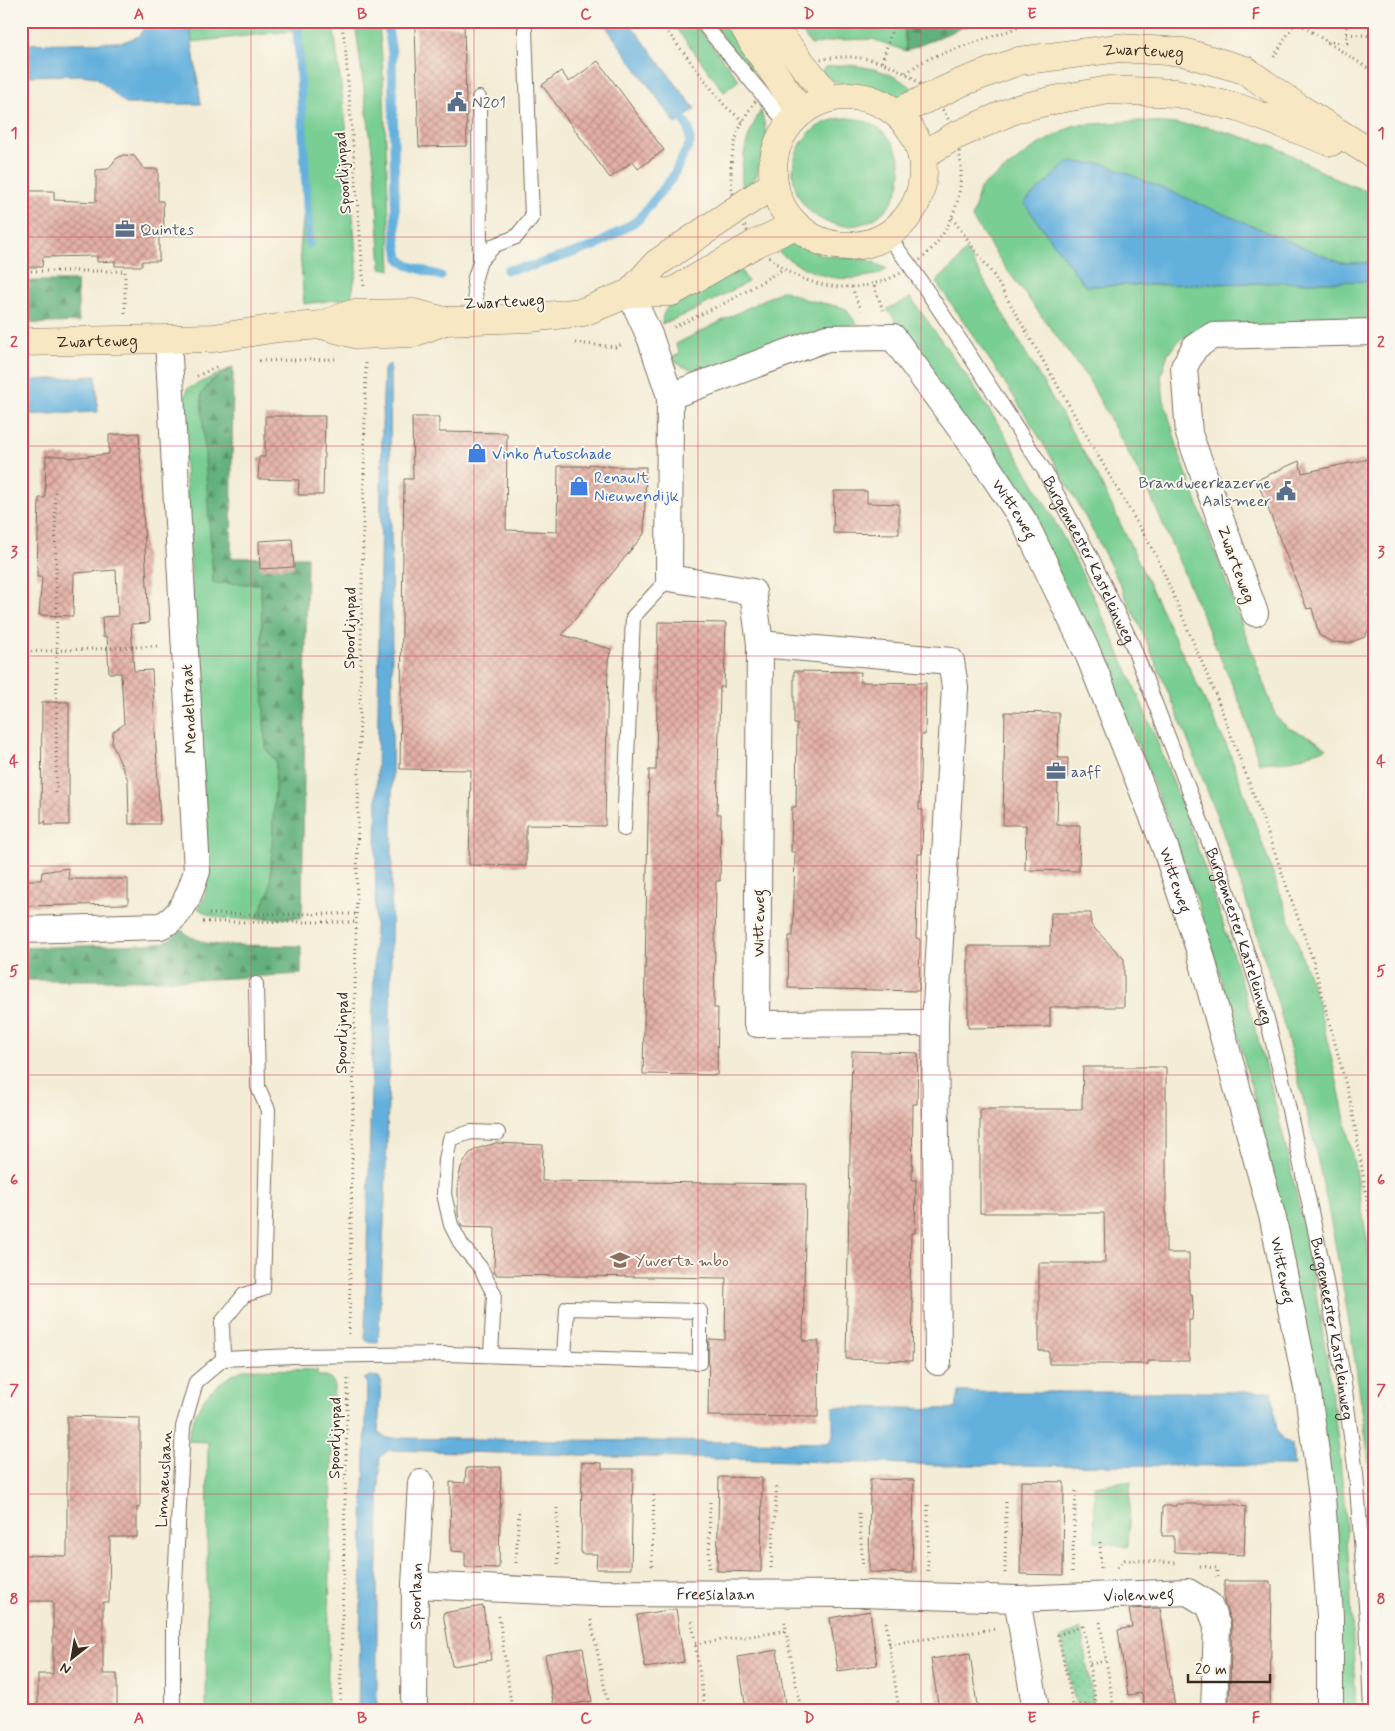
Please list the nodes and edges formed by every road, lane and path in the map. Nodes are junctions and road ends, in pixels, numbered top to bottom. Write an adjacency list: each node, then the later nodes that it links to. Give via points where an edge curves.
1 (341, 21): 37 (path, Spoorlijnpad)
2 (659, 21): 22 (path, via 725,106)
3 (701, 21): 21 (lane)
4 (741, 21): 21 (main road)
5 (770, 21): 19 (main road)
6 (895, 21): 13 (path)
7 (1295, 21): 12 (path); 14 (path)
8 (1346, 21): 10 (path)
9 (525, 30): 33 (lane, via 532,217 516,237 494,245)
10 (1346, 34): 11 (path); 12 (path, via 1347,43)
11 (1374, 36)
12 (1326, 42): 15 (path)
13 (882, 62)
14 (1271, 62)
15 (1374, 72)
16 (906, 73): 17 (path)
17 (932, 95): 20 (main road, Zwarteweg); 23 (path, via 946,114); 25 (main road, Zwarteweg, via 1019,61 1119,48 1183,52 1245,70)
18 (480, 98): 33 (lane)
19 (829, 98): 20 (main road, via 852,95 875,99); 21 (main road, via 812,104)
20 (896, 113): 24 (main road, via 913,130)
21 (794, 119): 27 (main road, via 782,134 773,158)
22 (742, 121)
23 (955, 136): 24 (main road); 26 (main road, via 1016,109 1054,100 1109,90 1176,93 1239,108); 30 (path, via 961,162 960,189)
24 (923, 155): 32 (main road, via 923,188 915,208)
25 (1374, 155)
26 (1374, 159)
27 (774, 184): 31 (main road, via 781,206); 36 (main road, Zwarteweg, via 657,263)
28 (733, 194): 29 (path)
29 (725, 200)
30 (952, 218): 34 (path, via 935,245); 64 (path, via 994,276 1157,557 1215,693 1313,960 1352,1108)
31 (795, 225): 32 (main road, via 815,239 837,246 861,246); 36 (main road, Zwarteweg, via 672,292)
32 (888, 236): 34 (lane, Burgemeester Kasteleinweg)
33 (480, 260): 39 (lane, via 474,281)
34 (911, 267): 42 (path, via 874,286 852,287 818,284 783,269 733,299); 109 (lane, Burgemeester Kasteleinweg, via 1044,470 1092,559 1132,644 1223,878 1261,994 1325,1276 1343,1376 1356,1474)
35 (21, 271): 44 (path, via 125,271)
36 (630, 294): 39 (main road, Zwarteweg, via 583,312); 42 (street)
37 (364, 314): 38 (main road, Zwarteweg, via 414,313); 40 (main road, Zwarteweg, via 352,314)
38 (445, 321): 39 (main road, Zwarteweg); 40 (main road, Zwarteweg, via 414,333 358,335)
39 (478, 321)
40 (322, 325): 43 (main road, Zwarteweg, via 214,338)
41 (1374, 332): 50 (street, Zwarteweg, via 1212,336 1195,347 1184,367 1189,434)
42 (650, 337): 47 (street)
43 (168, 339): 44 (main road, Zwarteweg); 52 (street, Mendelstraat)
44 (123, 341): 45 (main road, Zwarteweg)
45 (21, 342)
46 (365, 358): 57 (path, Spoorlijnpad)
47 (670, 396): 49 (street); 108 (street, Witteweg, via 827,338 893,336 1025,523 1089,656 1165,847 1200,952 1273,1219 1308,1393 1322,1497 1330,1616)
48 (56, 492): 53 (path)
49 (668, 578): 51 (street, Witteweg, via 753,592); 56 (lane, via 633,617)
50 (1255, 613)
51 (760, 644): 62 (street, via 950,661 955,687); 62 (street, Witteweg, via 757,1024)
52 (184, 645): 53 (path); 58 (street, Mendelstraat, via 197,871 188,898)
53 (57, 651): 54 (path); 55 (path)
54 (21, 652)
55 (56, 793)
56 (624, 829)
57 (356, 914): 58 (path); 59 (path, Spoorlijnpad)
58 (173, 918): 59 (path); 60 (street, via 160,926)
59 (355, 922): 66 (path, Spoorlijnpad)
60 (21, 930)
61 (256, 984): 68 (lane, via 258,1087 268,1110 263,1289 244,1295 222,1322)
62 (935, 1023): 69 (street)
63 (498, 1133): 65 (lane, via 471,1132 450,1139 444,1194 451,1225 494,1294)
64 (1374, 1241)
65 (491, 1355): 66 (lane); 67 (lane)
66 (348, 1356): 68 (lane); 98 (path, Spoorlijnpad)
67 (564, 1358): 67 (lane, via 567,1308 700,1310 700,1362)
68 (223, 1359): 97 (lane, Linnaeuslaan, via 196,1382 183,1427 173,1623)
69 (938, 1362)
70 (421, 1483): 80 (street, Spoorlaan)
71 (776, 1484): 86 (path)
72 (1076, 1489): 89 (path)
73 (654, 1491): 84 (path)
74 (710, 1498): 85 (path)
75 (1006, 1499): 90 (path)
76 (928, 1504): 88 (path)
77 (520, 1508): 81 (path)
78 (557, 1508): 82 (path)
79 (859, 1513): 87 (path)
80 (415, 1585): 81 (street, Freesialaan); 99 (street, Spoorlaan)
81 (504, 1589): 82 (street, Freesialaan); 100 (path)
82 (558, 1591): 83 (street, Freesialaan)
83 (586, 1592): 84 (street, Freesialaan); 101 (path)
84 (651, 1593): 85 (street, Freesialaan)
85 (698, 1593): 86 (street, Freesialaan); 93 (path)
86 (776, 1593): 87 (street, Freesialaan); 92 (path)
87 (874, 1594): 88 (street, Freesialaan); 94 (path)
88 (927, 1596): 90 (street, Freesialaan)
89 (1083, 1596): 90 (street, Violenweg); 95 (path); 107 (street, Violenweg, via 1188,1592 1209,1605 1217,1625)
90 (1011, 1599): 91 (street)
91 (1022, 1625): 94 (path); 105 (street)
92 (786, 1630): 93 (path); 103 (path)
93 (695, 1644): 102 (path)
94 (889, 1644): 104 (path)
95 (1106, 1661): 96 (path); 106 (path)
96 (1090, 1664): 96 (path, via 1096,1705 1073,1706 1058,1636 1083,1626)
97 (173, 1710)
98 (340, 1710)
99 (414, 1710)
100 (512, 1710)
101 (609, 1710)
102 (705, 1710)
103 (801, 1710)
104 (899, 1710)
105 (1036, 1710)
106 (1114, 1710)
107 (1214, 1710)
108 (1330, 1710)
109 (1370, 1710)

